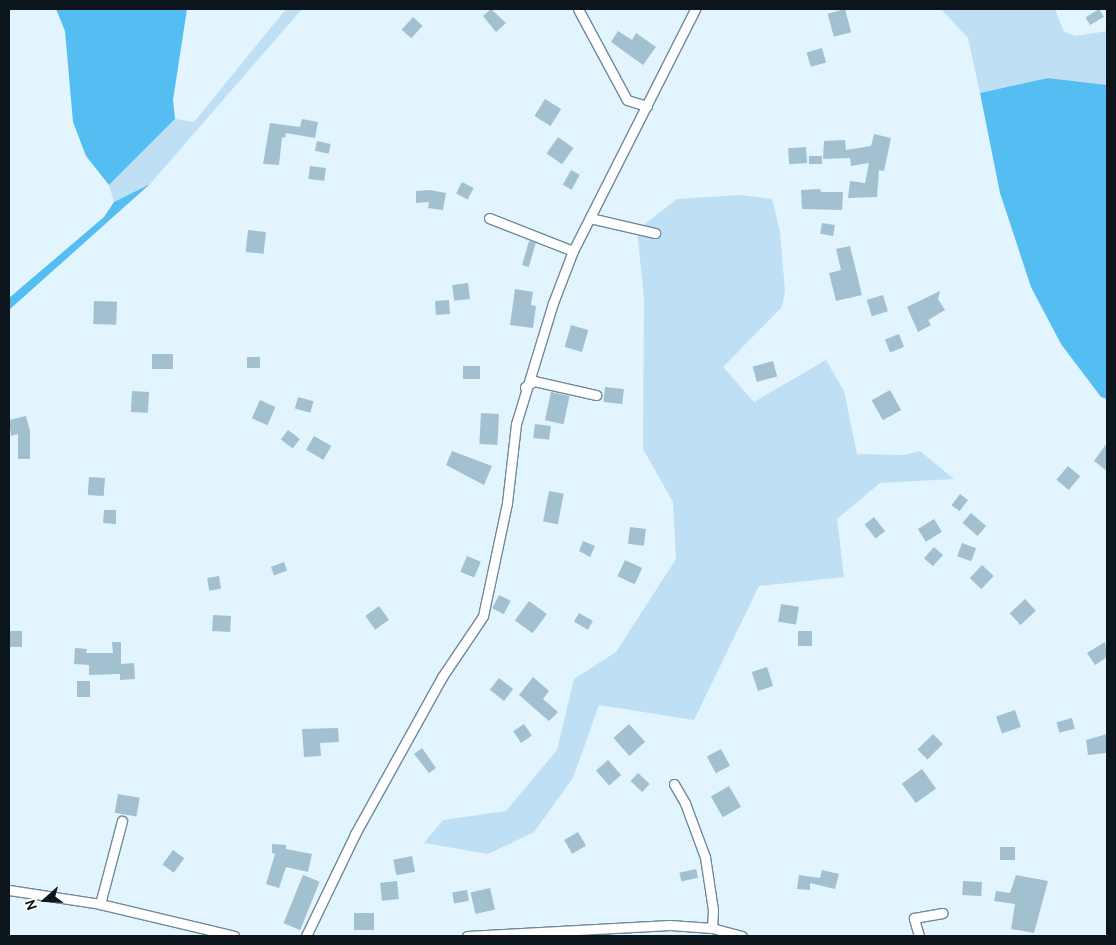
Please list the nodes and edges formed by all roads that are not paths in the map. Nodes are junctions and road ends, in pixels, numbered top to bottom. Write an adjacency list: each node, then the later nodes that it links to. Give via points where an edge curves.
1 (578, 9): 3 (street, via 627,100)
2 (695, 9): 3 (street)
3 (647, 106): 5 (street)
4 (489, 218): 7 (street)
5 (590, 218): 6 (street); 7 (street)
6 (655, 233)
7 (573, 251): 8 (street)
8 (525, 387): 9 (street, via 534,381); 17 (street, via 511,453 507,503 483,616 442,677 355,834)
9 (596, 395)
10 (674, 784): 15 (street, via 706,857 713,910)
11 (122, 821): 13 (street)
12 (9, 890): 13 (street)
13 (100, 904): 16 (street)
14 (943, 913): 20 (street, via 914,918)
15 (712, 928): 18 (street, via 624,926); 19 (street)
16 (234, 936)
17 (306, 936)
18 (467, 936)
19 (742, 936)
20 (919, 936)

